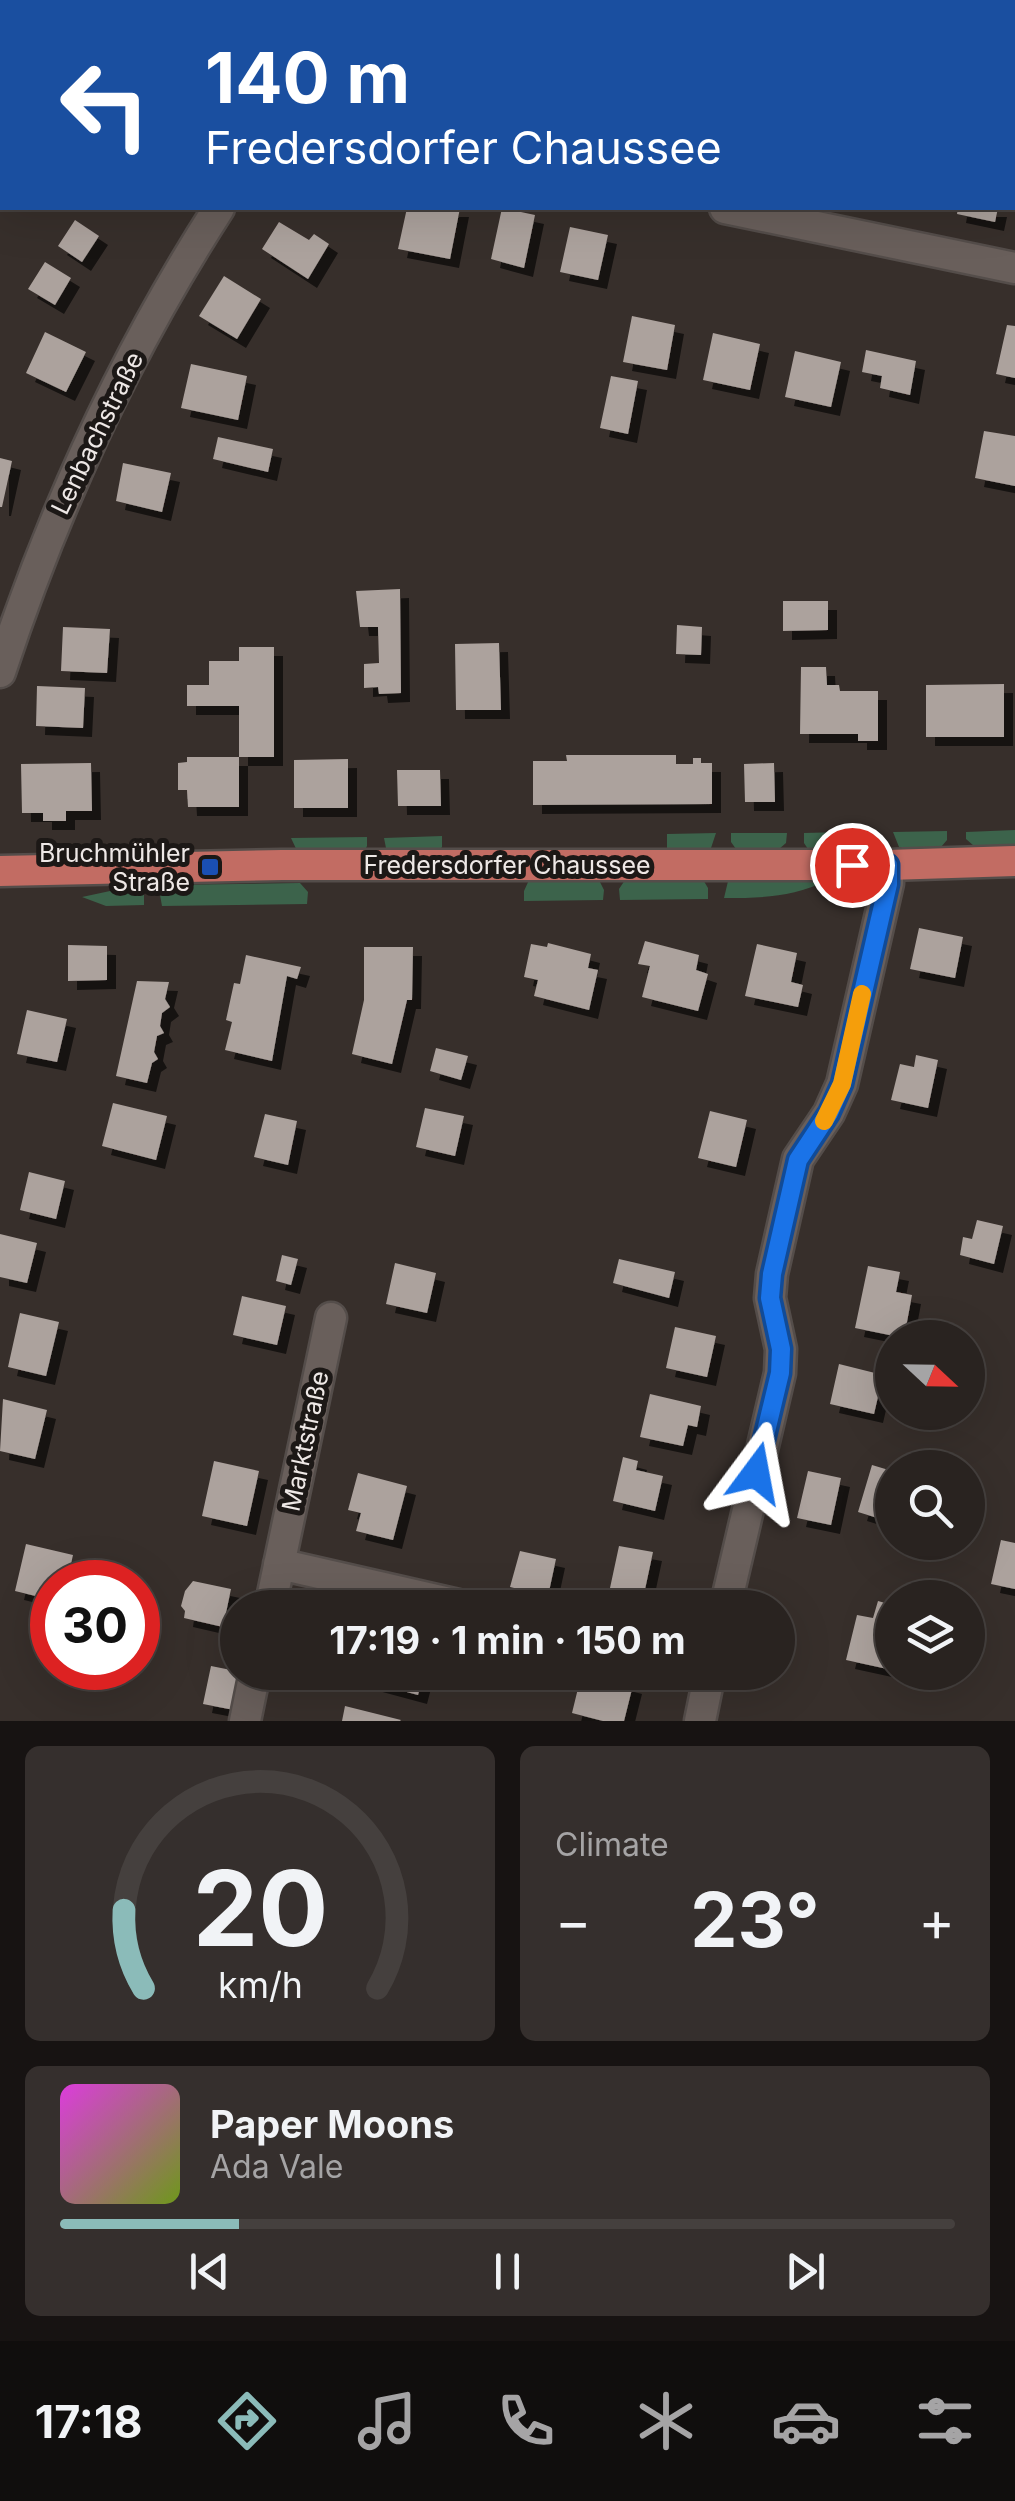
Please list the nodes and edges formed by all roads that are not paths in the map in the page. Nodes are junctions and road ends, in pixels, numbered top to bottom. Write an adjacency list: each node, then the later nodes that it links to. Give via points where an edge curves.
1 (219, 210): 4 (street, Lenbachstraße, via 184,262 72,479)
2 (736, 210): 3 (street)
3 (1015, 268)
4 (0, 672)
5 (1015, 861): 6 (main road, Fredersdorfer Chaussee)
6 (888, 865): 7 (main road, Fredersdorfer Chaussee); 12 (street, via 842,1084 798,1160 772,1274 780,1373)
7 (0, 871)
8 (331, 1318): 9 (street, Marktstraße)
9 (279, 1564): 10 (street, Marktstraße); 11 (street)
10 (274, 1590)
11 (393, 1590)
12 (729, 1590)
13 (252, 1690): 15 (street)
14 (706, 1690): 16 (street)
15 (245, 1721)
16 (700, 1721)

